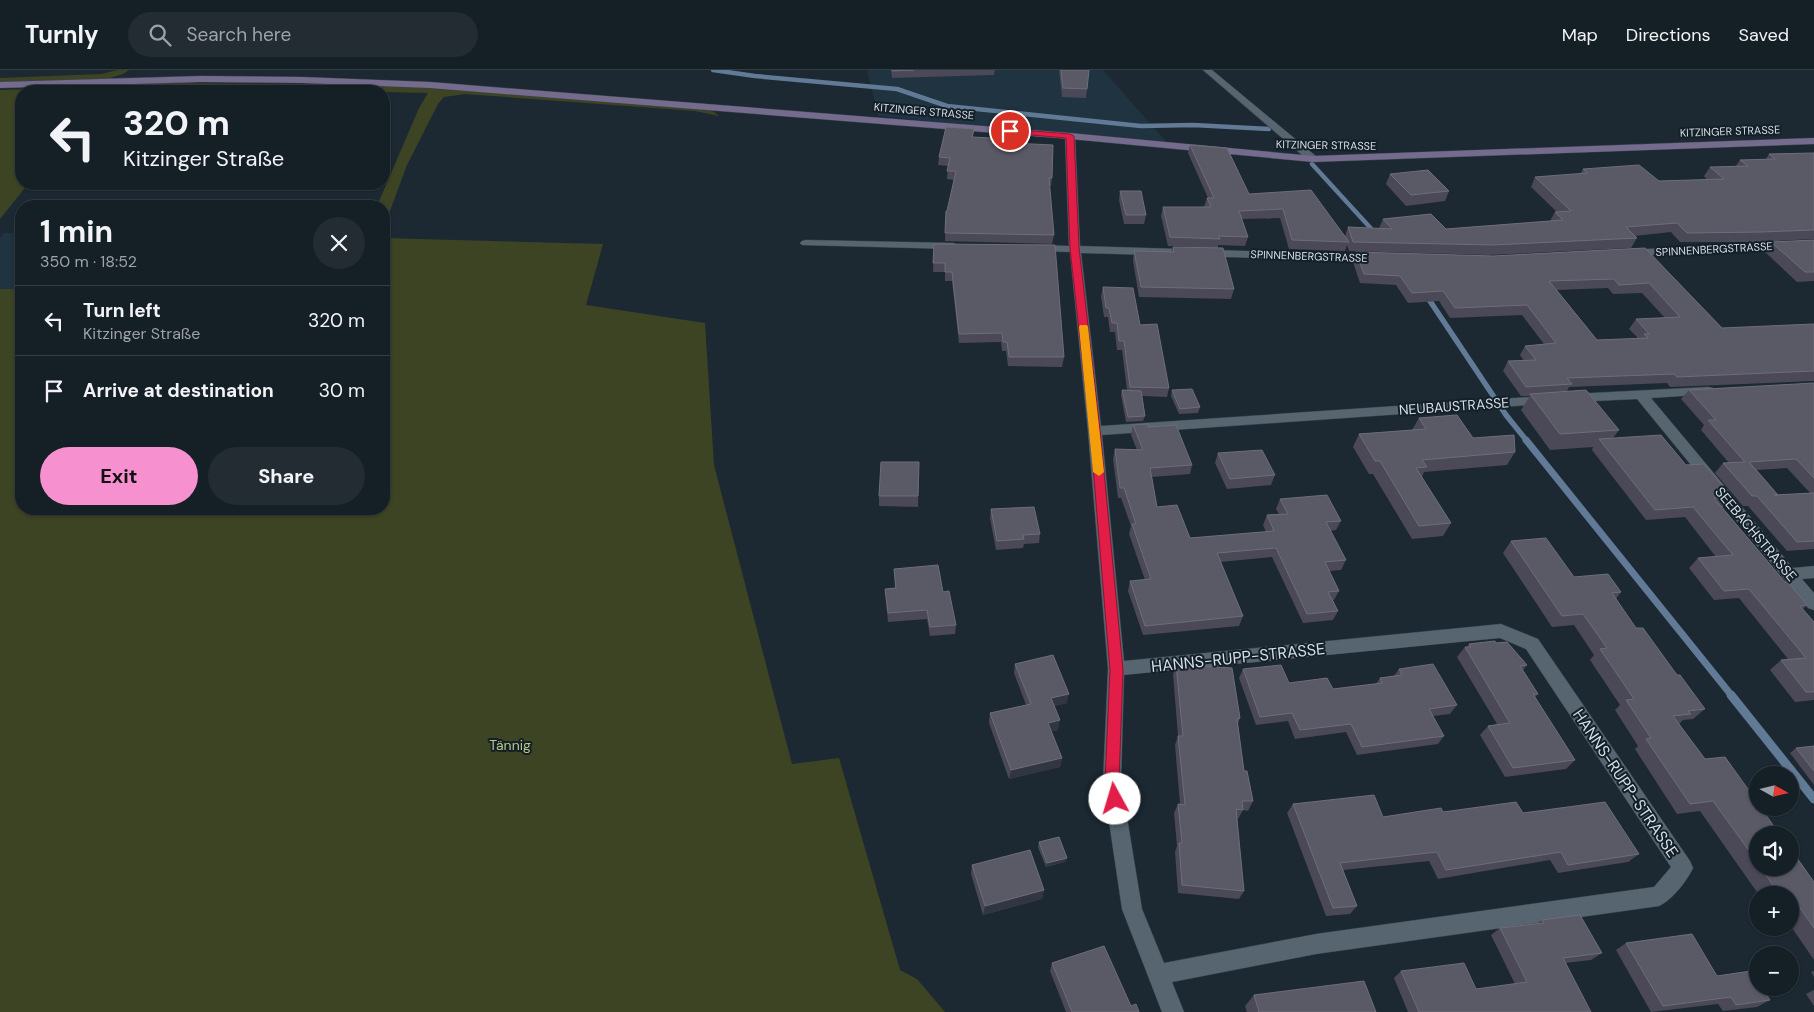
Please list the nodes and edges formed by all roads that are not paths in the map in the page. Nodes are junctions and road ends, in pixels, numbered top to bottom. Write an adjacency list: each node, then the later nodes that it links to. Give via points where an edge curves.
1 (1207, 70): 5 (street)
2 (0, 85): 3 (street, KITZINGER STRASSE, via 201,79 479,88)
3 (1070, 136): 5 (street, KITZINGER STRASSE); 10 (street)
4 (1814, 141): 5 (street, KITZINGER STRASSE)
5 (1313, 159)
6 (806, 243): 8 (street)
7 (1814, 244): 11 (street, SPINNENBERGSTRASSE)
8 (965, 246)
9 (1025, 247): 10 (street, SPINNENBERGSTRASSE)
10 (1074, 248): 12 (street, SPINNENBERGSTRASSE); 15 (street)
11 (1617, 253)
12 (1385, 258)
13 (1718, 391): 14 (street, NEUBAUSTRASSE)
14 (1640, 394): 15 (street, NEUBAUSTRASSE); 17 (street, SEEBACHSTRASSE)
15 (1095, 430): 19 (street)
16 (1814, 572): 17 (street)
17 (1788, 574): 18 (street, SEEBACHSTRASSE)
18 (1814, 604)
19 (1116, 670): 20 (street, via 1112,781 1132,909); 20 (street, HANNS-RUPP-STRASSE, via 1501,631 1532,644 1683,868 1659,896 1316,944)
20 (1157, 974): 21 (street)
21 (1172, 1012)

